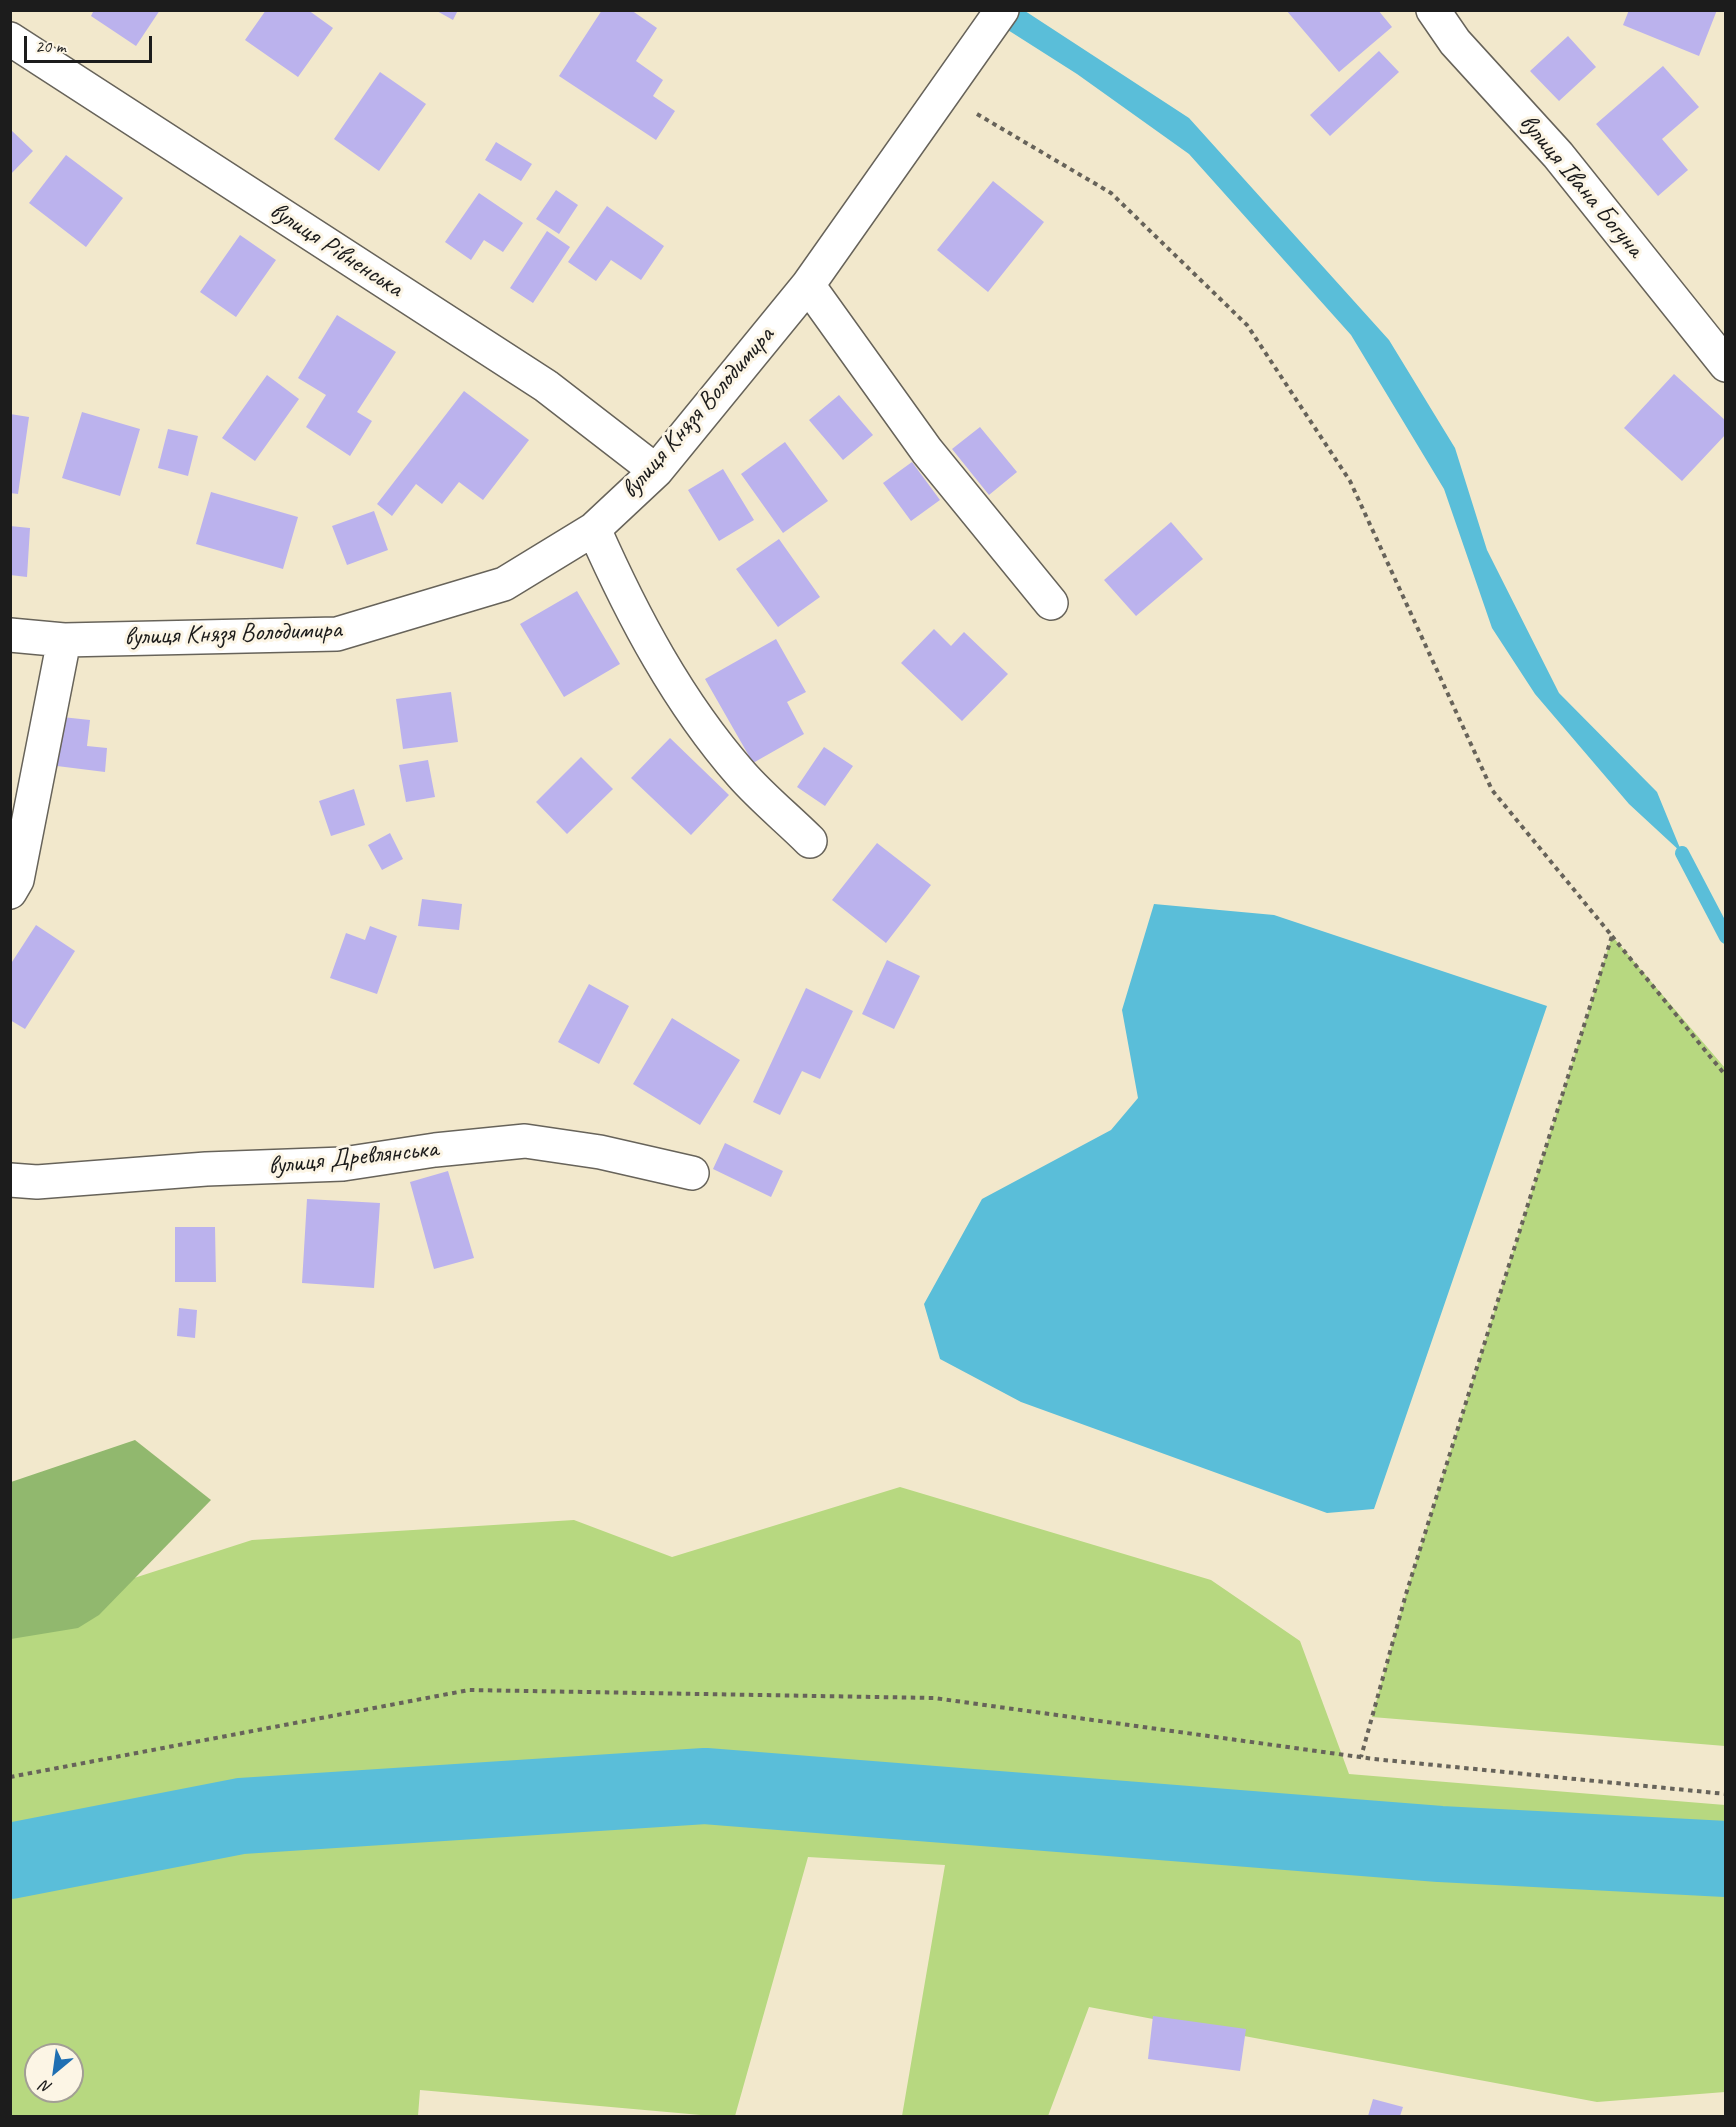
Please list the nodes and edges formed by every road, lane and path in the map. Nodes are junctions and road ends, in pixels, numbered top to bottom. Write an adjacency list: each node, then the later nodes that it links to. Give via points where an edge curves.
1 (1002, 10): 4 (street, вулиця Князя Володимира)
2 (1433, 10): 6 (street, вулиця Івана Богуна, via 1455,42 1558,155)
3 (10, 39): 7 (street, вулиця Рівненська, via 546,386)
4 (942, 94): 5 (street, вулиця Князя Володимира); 14 (path, via 1111,193 1247,325 1350,481 1492,790)
5 (808, 285): 7 (street, вулиця Князя Володимира); 9 (street, via 927,451)
6 (1725, 365)
7 (656, 471): 8 (street, вулиця Князя Володимира)
8 (594, 529): 11 (street, вулиця Князя Володимира, via 504,585 337,634); 12 (street, via 624,596 680,695 742,775)
9 (1051, 603)
10 (10, 635): 11 (street, вулиця Князя Володимира)
11 (64, 640): 13 (street, via 17,880)
12 (810, 840)
13 (10, 892)
14 (1612, 936): 15 (path); 18 (path, via 1406,1594)
15 (1725, 1076)
16 (692, 1173): 17 (street, вулиця Древлянська, via 600,1152 525,1141 343,1164 206,1169 37,1182)
17 (10, 1180)
18 (1361, 1757): 19 (path, via 933,1698 469,1690); 20 (path)
19 (10, 1777)
20 (1725, 1794)

